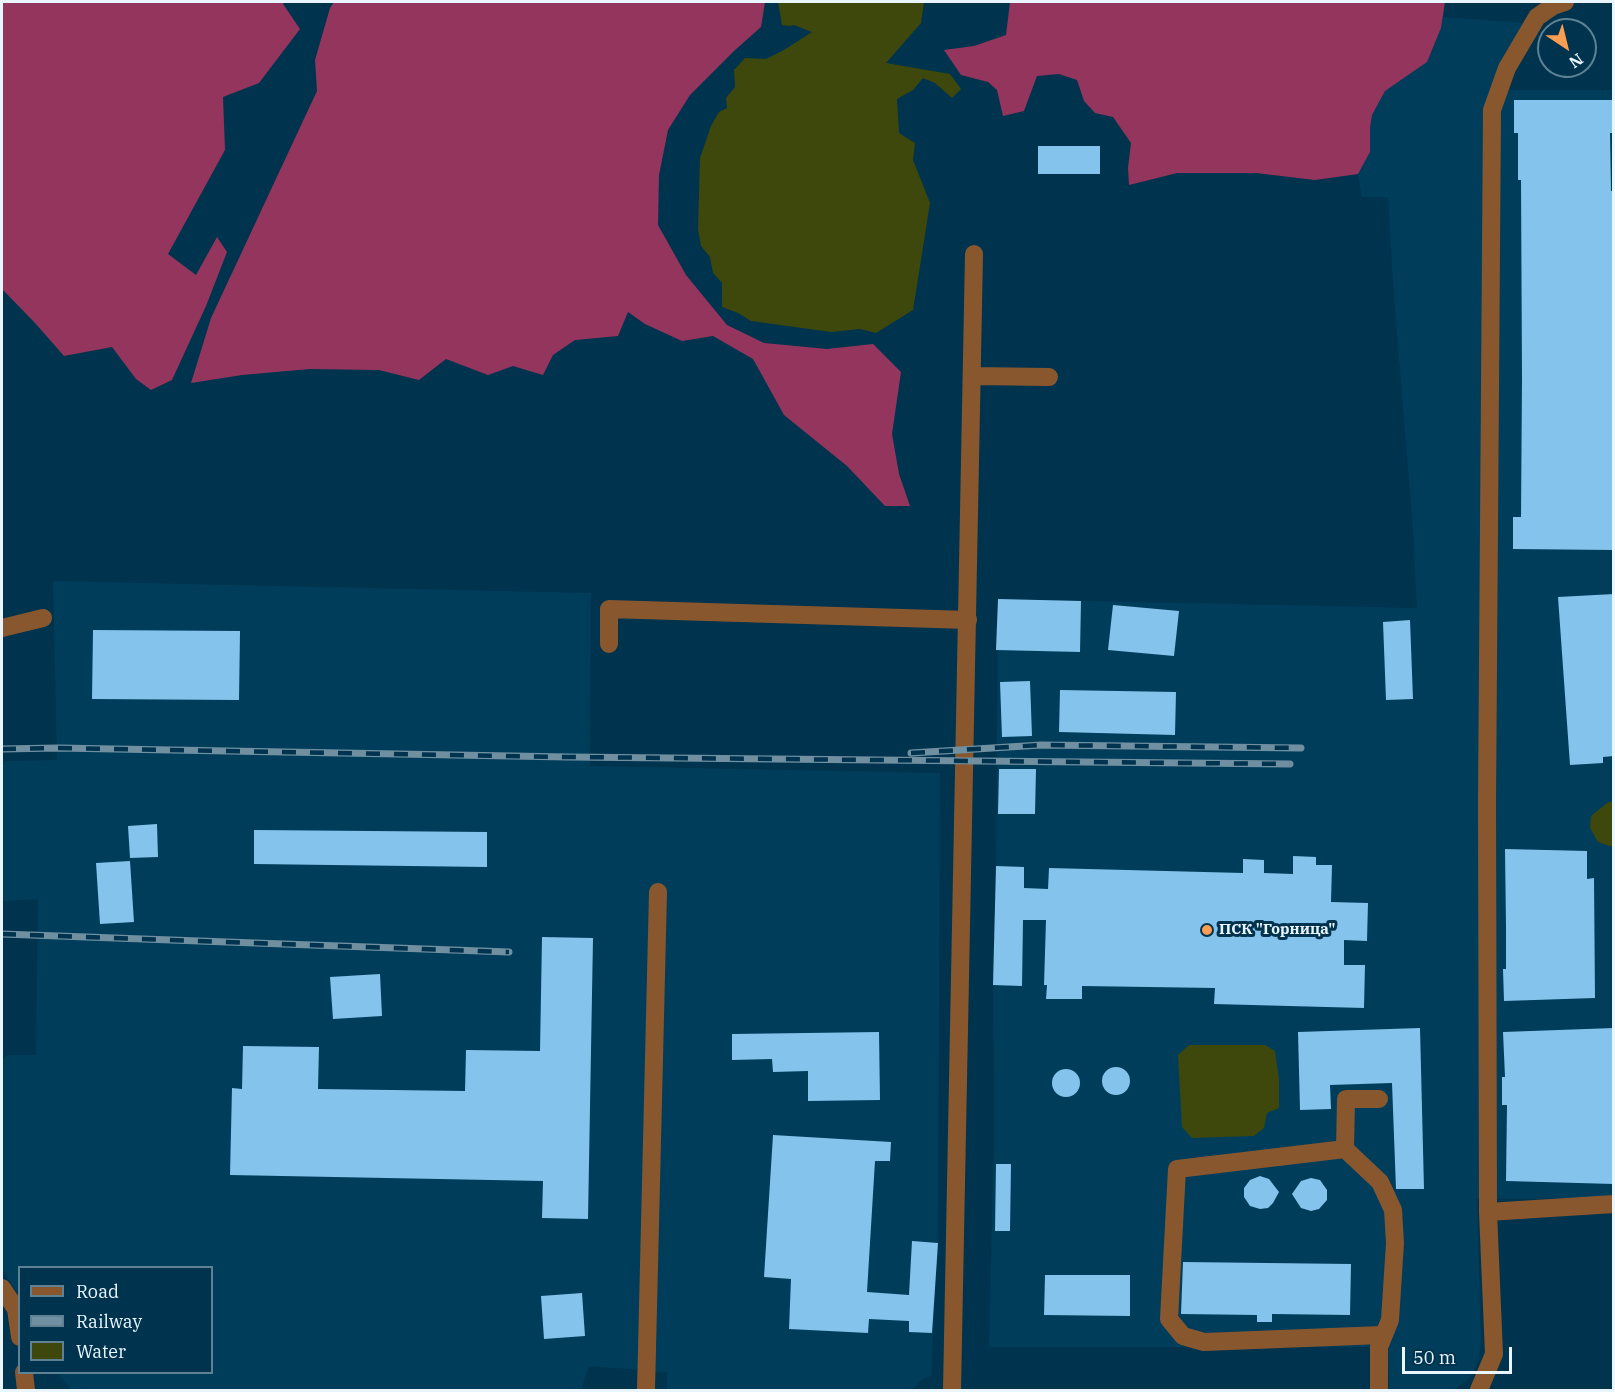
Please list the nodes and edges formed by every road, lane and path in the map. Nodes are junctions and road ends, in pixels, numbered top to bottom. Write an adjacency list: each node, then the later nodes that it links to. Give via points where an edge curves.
1 (1564, 2): 13 (street, via 1537,17 1507,68 1492,110)
2 (974, 254): 3 (street)
3 (972, 376): 4 (street); 6 (street)
4 (1049, 376)
5 (43, 618): 7 (street)
6 (968, 620): 8 (street, via 609,609); 20 (street)
7 (2, 628)
8 (609, 644)
9 (658, 892): 19 (street)
10 (1379, 1099): 11 (street, via 1346,1099)
11 (1345, 1149): 16 (street, via 1380,1182 1393,1210 1390,1320); 16 (street, via 1177,1169 1169,1319 1183,1336 1204,1342)
12 (1614, 1204): 13 (street)
13 (1488, 1212): 22 (street, via 1494,1354)
14 (2, 1288): 15 (street, via 16,1309)
15 (18, 1323)
16 (1382, 1335): 21 (street)
17 (24, 1374): 18 (street)
18 (26, 1390)
19 (646, 1390)
20 (952, 1390)
21 (1379, 1390)
22 (1479, 1390)

